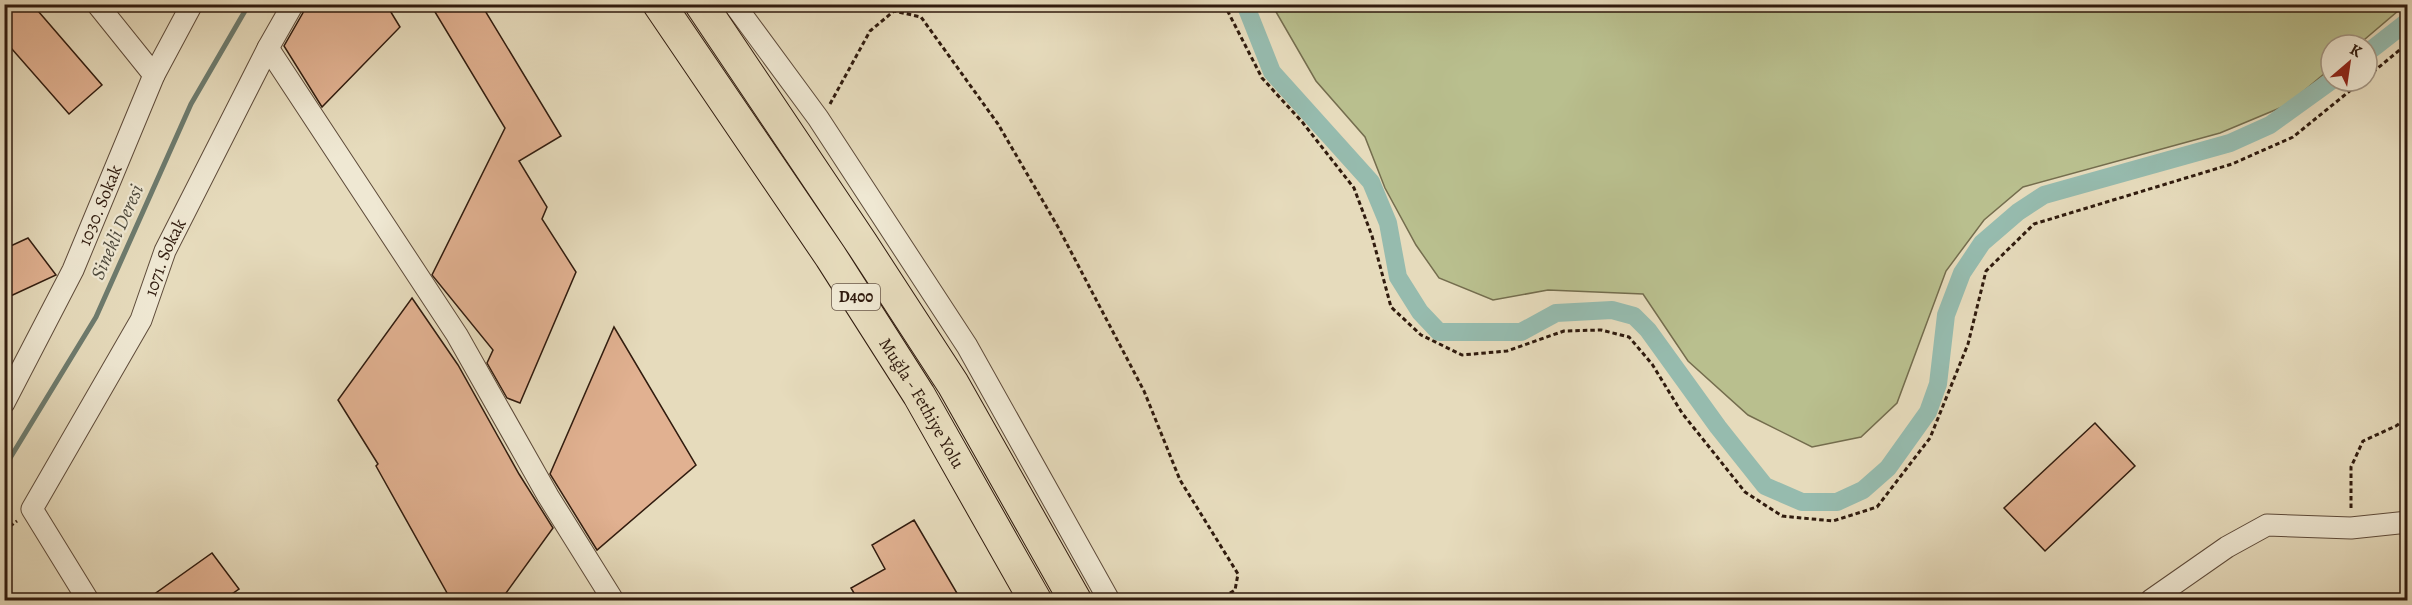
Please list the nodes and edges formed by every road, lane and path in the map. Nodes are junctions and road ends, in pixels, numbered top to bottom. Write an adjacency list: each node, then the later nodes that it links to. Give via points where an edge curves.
1 (97, 4): 11 (street)
2 (192, 4): 11 (street, 1030. Sokak)
3 (293, 4): 9 (street, 1071. Sokak)
4 (658, 4): 22 (highway, Muğla - Fethiye Yolu / D400, via 831,257 919,395)
5 (701, 4): 14 (highway, Muğla - Fethiye Yolu / D400)
6 (734, 4): 13 (street)
7 (1224, 4): 12 (path, via 1262,78 1354,188 1391,307 1421,335 1462,355 1507,351 1564,331 1601,330 1629,338 1745,492 1782,516 1833,521 1877,507 1930,438 1968,344 1986,272 2034,224 2232,164 2293,137)
8 (2408, 43): 10 (path)
9 (268, 48): 20 (street, 1071. Sokak, via 165,251 141,320 32,509); 21 (street, via 457,336 548,496)
10 (2379, 67)
11 (154, 75): 15 (street, 1030. Sokak, via 73,270)
12 (2347, 93)
13 (818, 118): 14 (street); 19 (street, via 967,346); 24 (path, via 829,106 870,31 894,12 921,17 998,124 1058,227 1144,391 1180,480 1238,574 1235,590 1220,599)
14 (790, 137): 19 (highway, Muğla - Fethiye Yolu / D400)
15 (4, 403)
16 (2408, 417): 18 (path, via 2363,441 2351,467)
17 (2408, 522): 18 (street)
18 (2351, 528): 25 (street, via 2268,525 2227,547)
19 (1096, 598): 23 (path)
20 (88, 600)
21 (613, 600)
22 (1035, 600)
23 (1180, 600)
24 (1188, 600)
25 (2151, 600)

